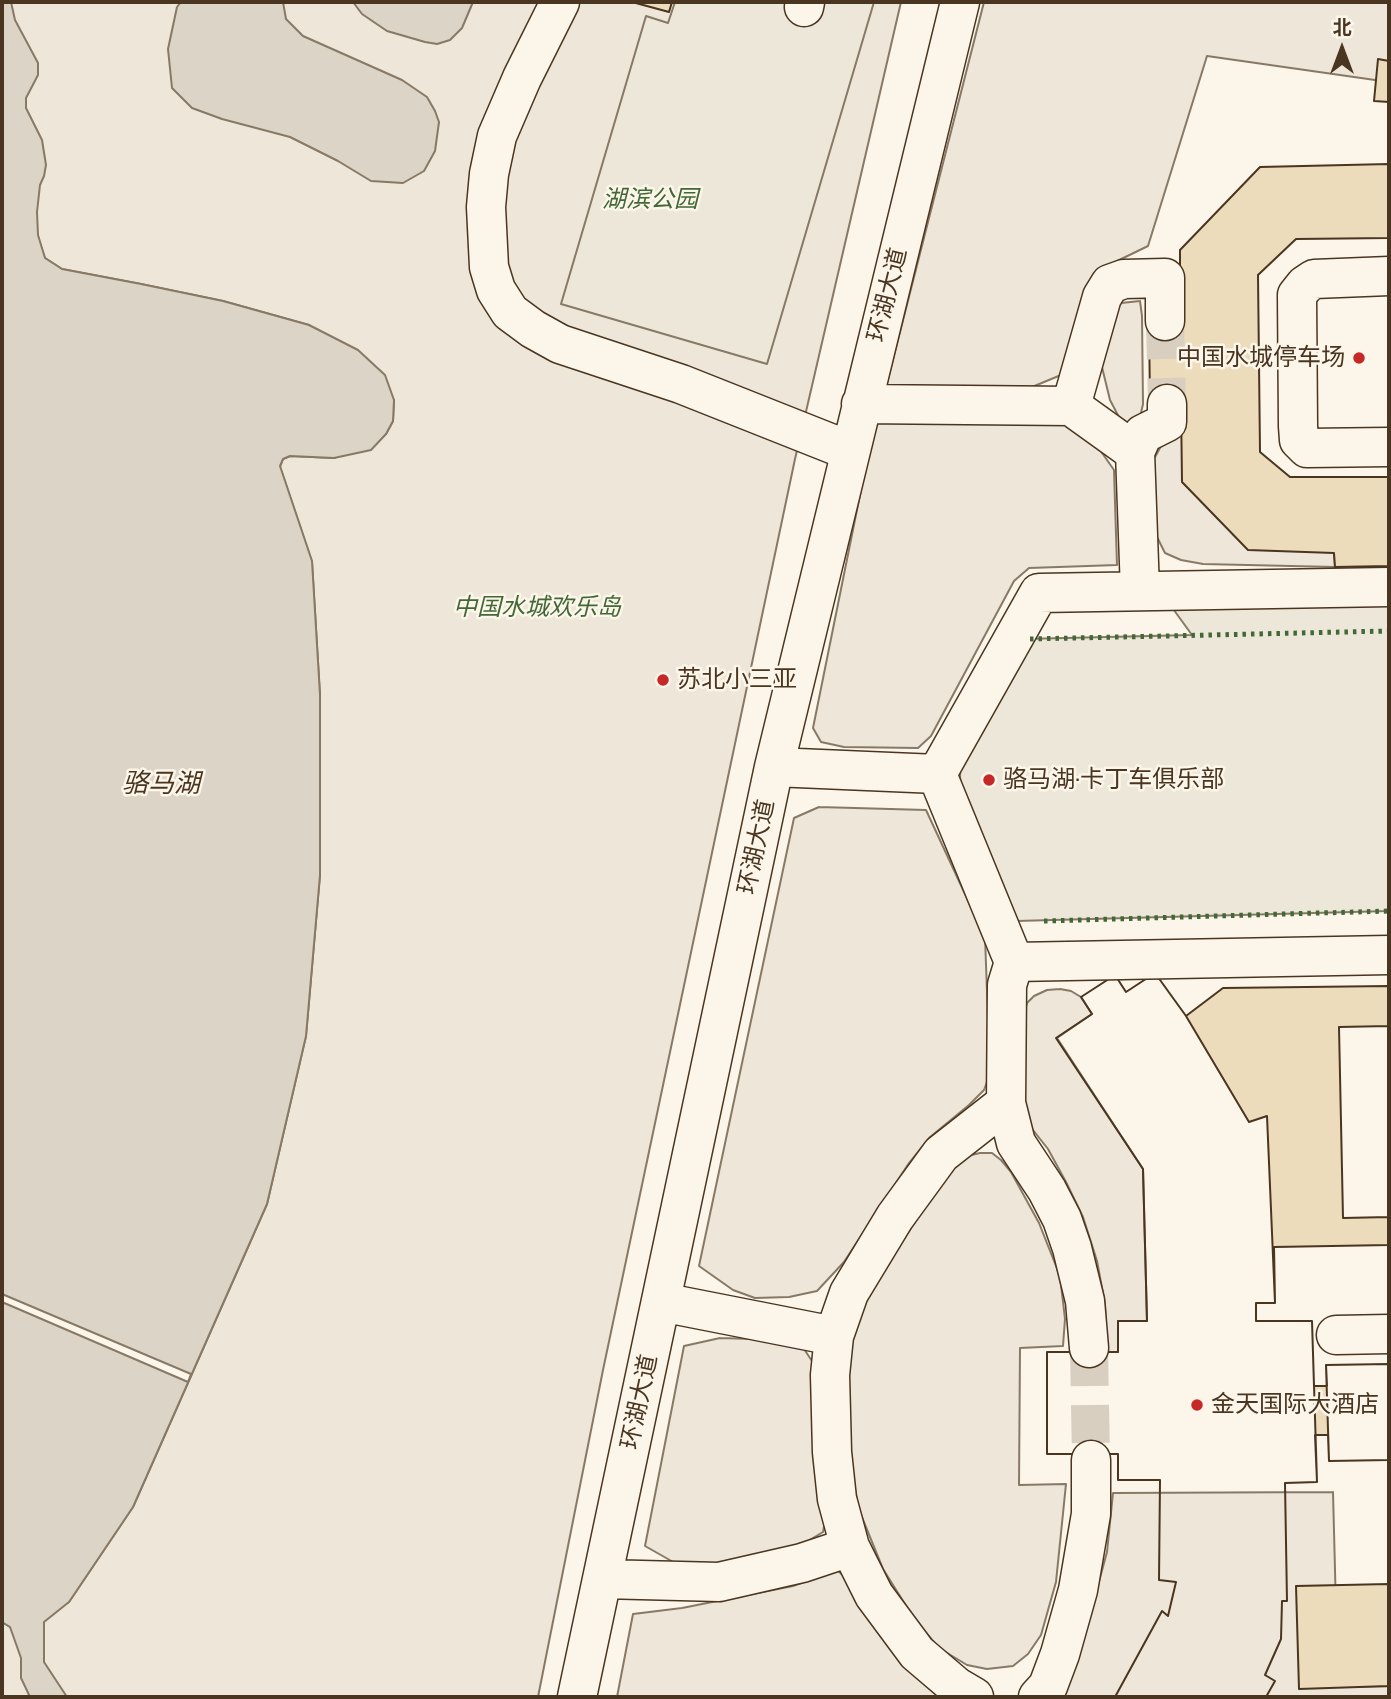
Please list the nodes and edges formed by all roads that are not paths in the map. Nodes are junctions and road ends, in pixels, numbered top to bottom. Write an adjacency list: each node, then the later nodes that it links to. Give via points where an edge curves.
1 (560, 2): 9 (street, via 497,136 489,174 489,267 510,312 560,344 681,384)
2 (960, 2): 5 (street, 环湖大道)
3 (1389, 276): 8 (street, via 1314,279 1297,295 1300,440 1307,448)
4 (1166, 321): 7 (street, via 1164,278 1124,279 1111,284 1101,297)
5 (861, 404): 7 (street); 9 (street, 环湖大道)
6 (1167, 404): 10 (street, via 1167,422 1143,434)
7 (1072, 406): 10 (street)
8 (1389, 447)
9 (849, 451): 13 (street, 环湖大道)
10 (1135, 452): 12 (street)
11 (1389, 587): 12 (street)
12 (1140, 591): 14 (street, via 1039,593)
13 (774, 767): 14 (street); 18 (street, 环湖大道)
14 (937, 774): 16 (street)
15 (1389, 955): 16 (street)
16 (1014, 962): 17 (street, via 1007,985)
17 (1006, 1103): 21 (street, via 941,1154 895,1217 849,1293); 22 (street, via 1016,1143 1047,1190 1072,1248 1085,1301)
18 (661, 1302): 21 (street); 25 (street, 环湖大道)
19 (1389, 1334): 20 (street)
20 (1336, 1335)
21 (834, 1336): 24 (street, via 832,1452 837,1499)
22 (1089, 1348)
23 (1091, 1460): 28 (street, via 1091,1514 1078,1590 1056,1665)
24 (850, 1546): 25 (street, via 802,1563 719,1581); 27 (street, via 874,1595 917,1653)
25 (602, 1579): 26 (street, 环湖大道)
26 (578, 1697)
27 (974, 1697)
28 (1038, 1697)

